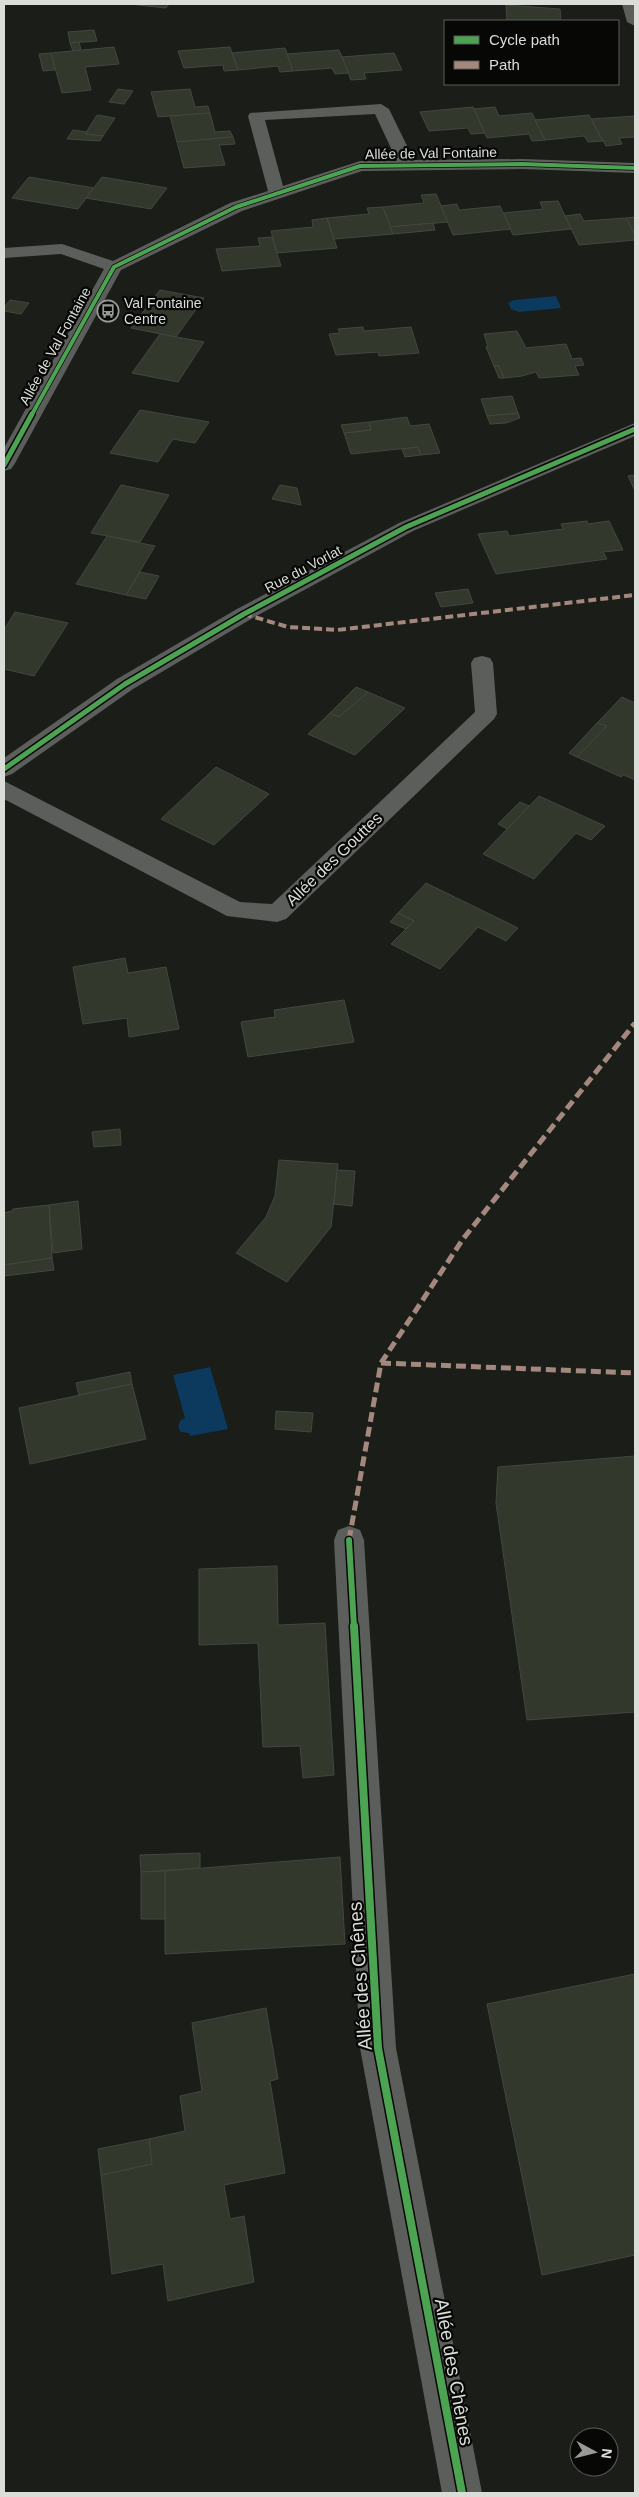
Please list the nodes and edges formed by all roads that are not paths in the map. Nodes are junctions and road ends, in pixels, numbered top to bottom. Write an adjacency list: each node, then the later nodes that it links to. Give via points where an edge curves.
1 (629, 4): 2 (street)
2 (635, 22)
3 (408, 166): 4 (street, Allée de Val Fontaine, via 522,164); 5 (street, Allée de Val Fontaine, via 360,166); 5 (street, Allée de Val Fontaine, via 380,109 256,116)
4 (635, 168)
5 (277, 194): 7 (street, Allée de Val Fontaine, via 236,207)
6 (4, 253): 7 (street, via 62,249)
7 (114, 267): 9 (street, Allée de Val Fontaine)
8 (635, 429): 11 (street, Rue du Vorlat, via 406,527 125,684)
9 (4, 465)
10 (482, 663): 12 (street, Allée des Gouttes, via 486,714 277,913 236,910)
11 (4, 769)
12 (4, 789)
13 (349, 1540): 14 (street, Allée des Chênes, via 378,2048)
14 (462, 2493)

